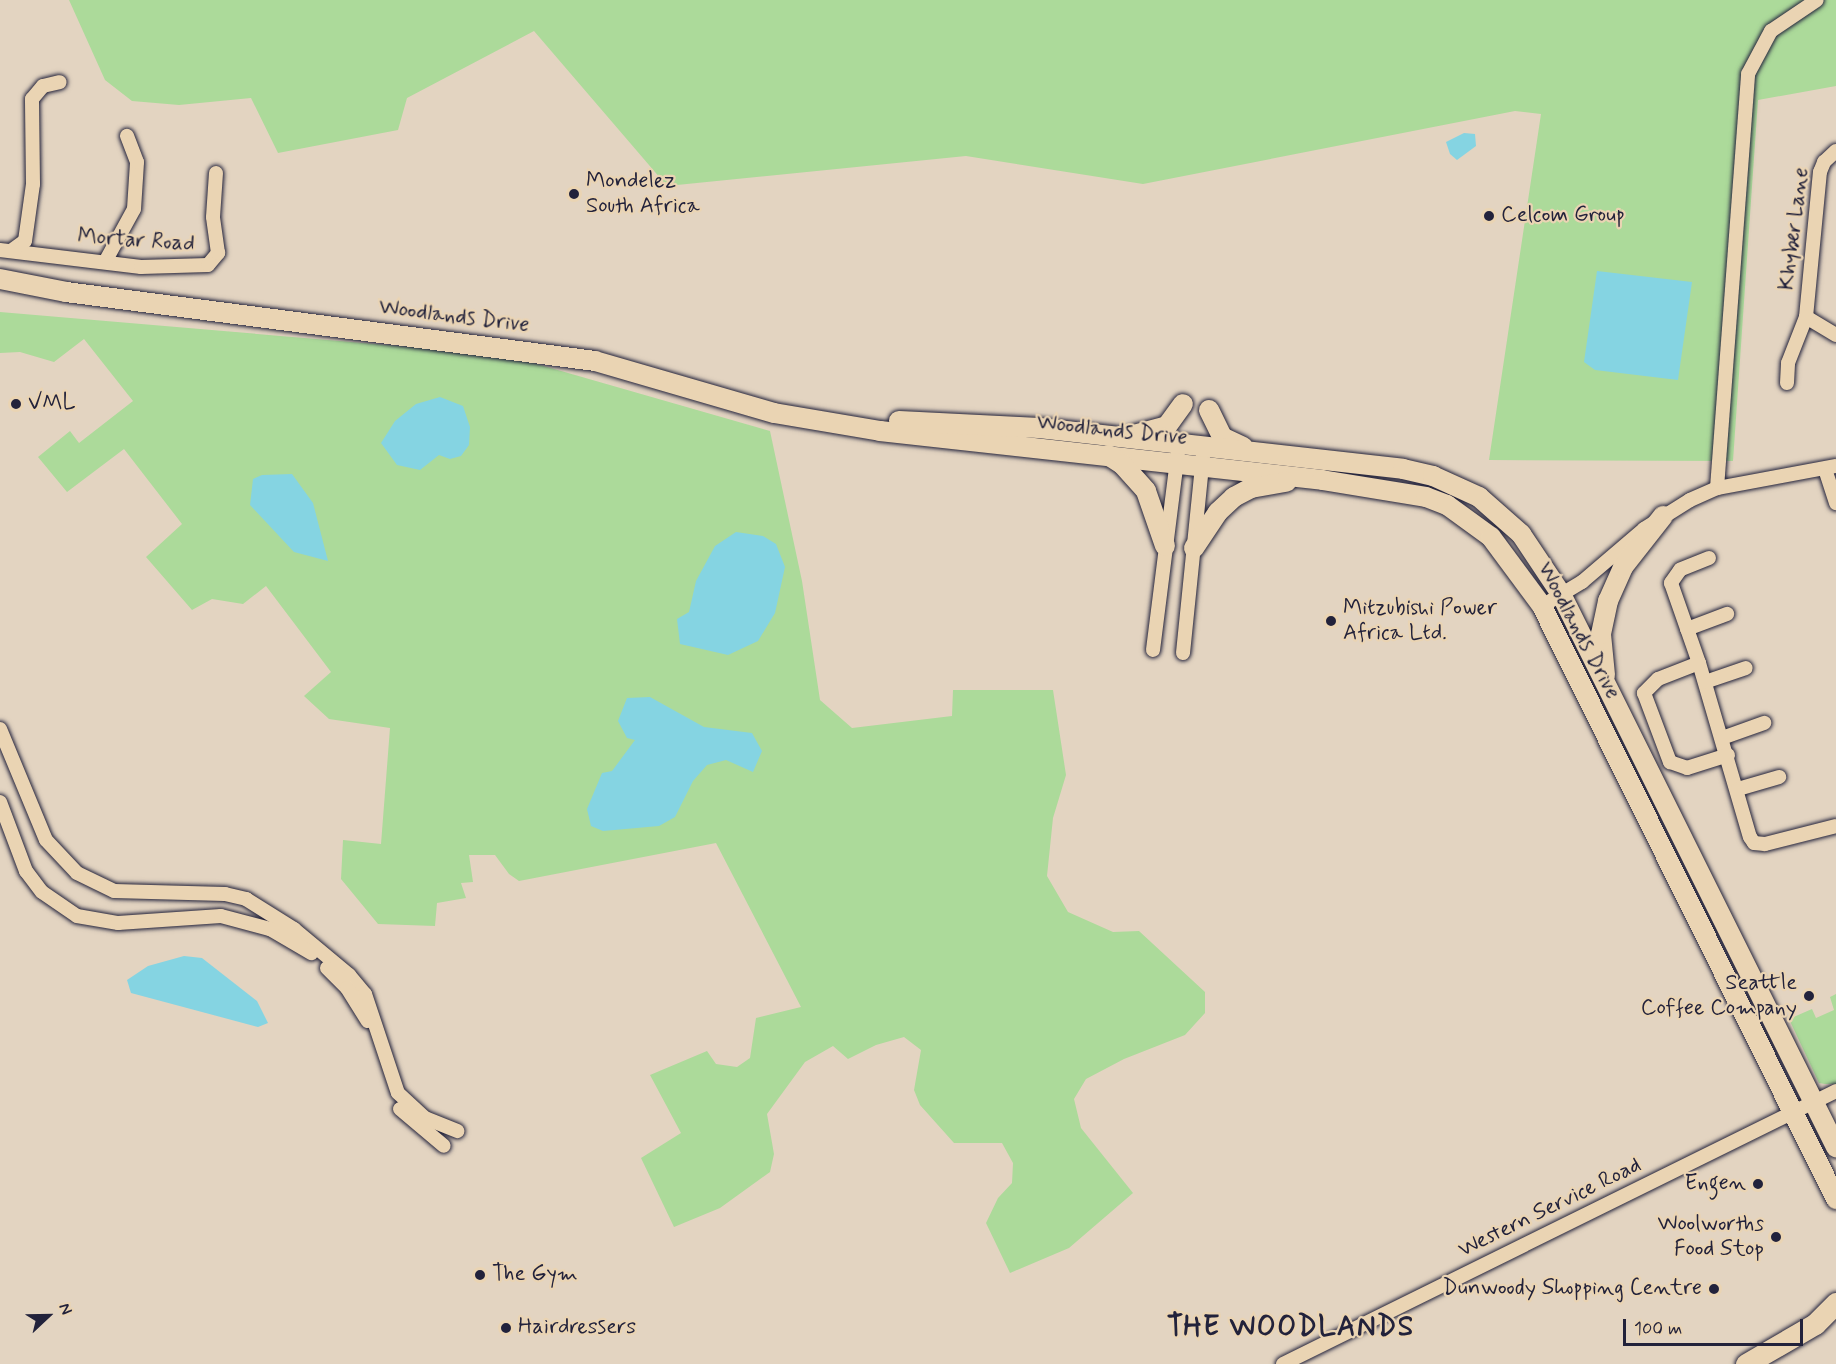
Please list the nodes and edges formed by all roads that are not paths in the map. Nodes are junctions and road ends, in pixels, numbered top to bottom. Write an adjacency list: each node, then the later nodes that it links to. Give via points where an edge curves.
1 (1817, 0): 22 (street, via 1771,31 1748,74)
2 (60, 82): 6 (street, via 43,86 32,99 33,184 26,241)
3 (127, 136): 7 (street, via 137,162 134,209)
4 (1836, 151): 11 (street, Khyber Lane, via 1824,162 1818,186)
5 (216, 173): 7 (street, Mortar Road, via 213,217 218,253 212,264 193,268)
6 (6, 250): 7 (street, Mortar Road)
7 (105, 262)
8 (0, 279): 10 (main road, Woodlands Drive)
9 (0, 286): 10 (main road, Woodlands Drive)
10 (66, 292): 16 (main road, Woodlands Drive, via 595,361 774,413 880,430)
11 (1806, 316): 12 (street, Khyber Lane); 13 (street, Khyber Lane, via 1788,363)
12 (1836, 334)
13 (1787, 383)
14 (1183, 404): 16 (main road, via 1167,426)
15 (1209, 410): 17 (main road, via 1222,437)
16 (1111, 446): 18 (main road, Woodlands Drive); 25 (main road, via 1146,491)
17 (1255, 452): 19 (main road, Woodlands Drive); 28 (main road, Woodlands Drive, via 1403,469 1457,485 1479,496 1521,534)
18 (1178, 454): 19 (main road, Woodlands Drive); 25 (street)
19 (1203, 456): 21 (main road, Woodlands Drive); 26 (street)
20 (1830, 468): 22 (street); 23 (street)
21 (1322, 480): 26 (main road, via 1277,483 1243,492 1218,512); 29 (main road, Woodlands Drive, via 1425,496 1447,505 1491,537)
22 (1717, 488): 24 (street)
23 (1836, 503)
24 (1664, 516): 28 (street); 37 (main road, via 1623,567 1608,601 1601,634)
25 (1165, 546): 32 (street)
26 (1194, 548): 33 (street)
27 (1709, 558): 31 (street, via 1680,570 1671,580)
28 (1561, 594): 29 (street); 37 (main road, Woodlands Drive)
29 (1542, 606): 48 (main road, Woodlands Drive)
30 (1727, 615): 31 (street)
31 (1687, 629): 34 (street)
32 (1153, 650)
33 (1183, 653)
34 (1700, 663): 36 (street); 41 (street, via 1658,679 1644,693 1670,762 1687,768)
35 (1746, 668): 36 (street)
36 (1705, 682): 40 (street)
37 (1607, 693): 47 (main road, Woodlands Drive)
38 (1764, 723): 40 (street)
39 (0, 729): 49 (street, via 35,820 46,840 70,866 95,884 114,891 225,894 246,899 294,929 349,975 365,994 398,1093 424,1119)
40 (1722, 738): 41 (street)
41 (1728, 756): 43 (street)
42 (1779, 777): 43 (street)
43 (1738, 789): 45 (street, via 1754,843 1765,844)
44 (0, 802): 50 (street, via 26,871 42,892 77,916 117,923 221,916 270,929 319,959 347,988 365,1015 396,1104 426,1135)
45 (1836, 826)
46 (1836, 1091): 47 (street, Western Service Road)
47 (1812, 1102): 48 (street, Western Service Road); 51 (main road, Woodlands Drive)
48 (1793, 1111): 52 (main road, Woodlands Drive); 55 (street, Western Service Road)
49 (458, 1131)
50 (444, 1146)
51 (1836, 1147)
52 (1836, 1199)
53 (1836, 1303): 56 (main road, via 1815,1324)
54 (1836, 1324): 56 (main road)
55 (1284, 1364)
56 (1748, 1364)

